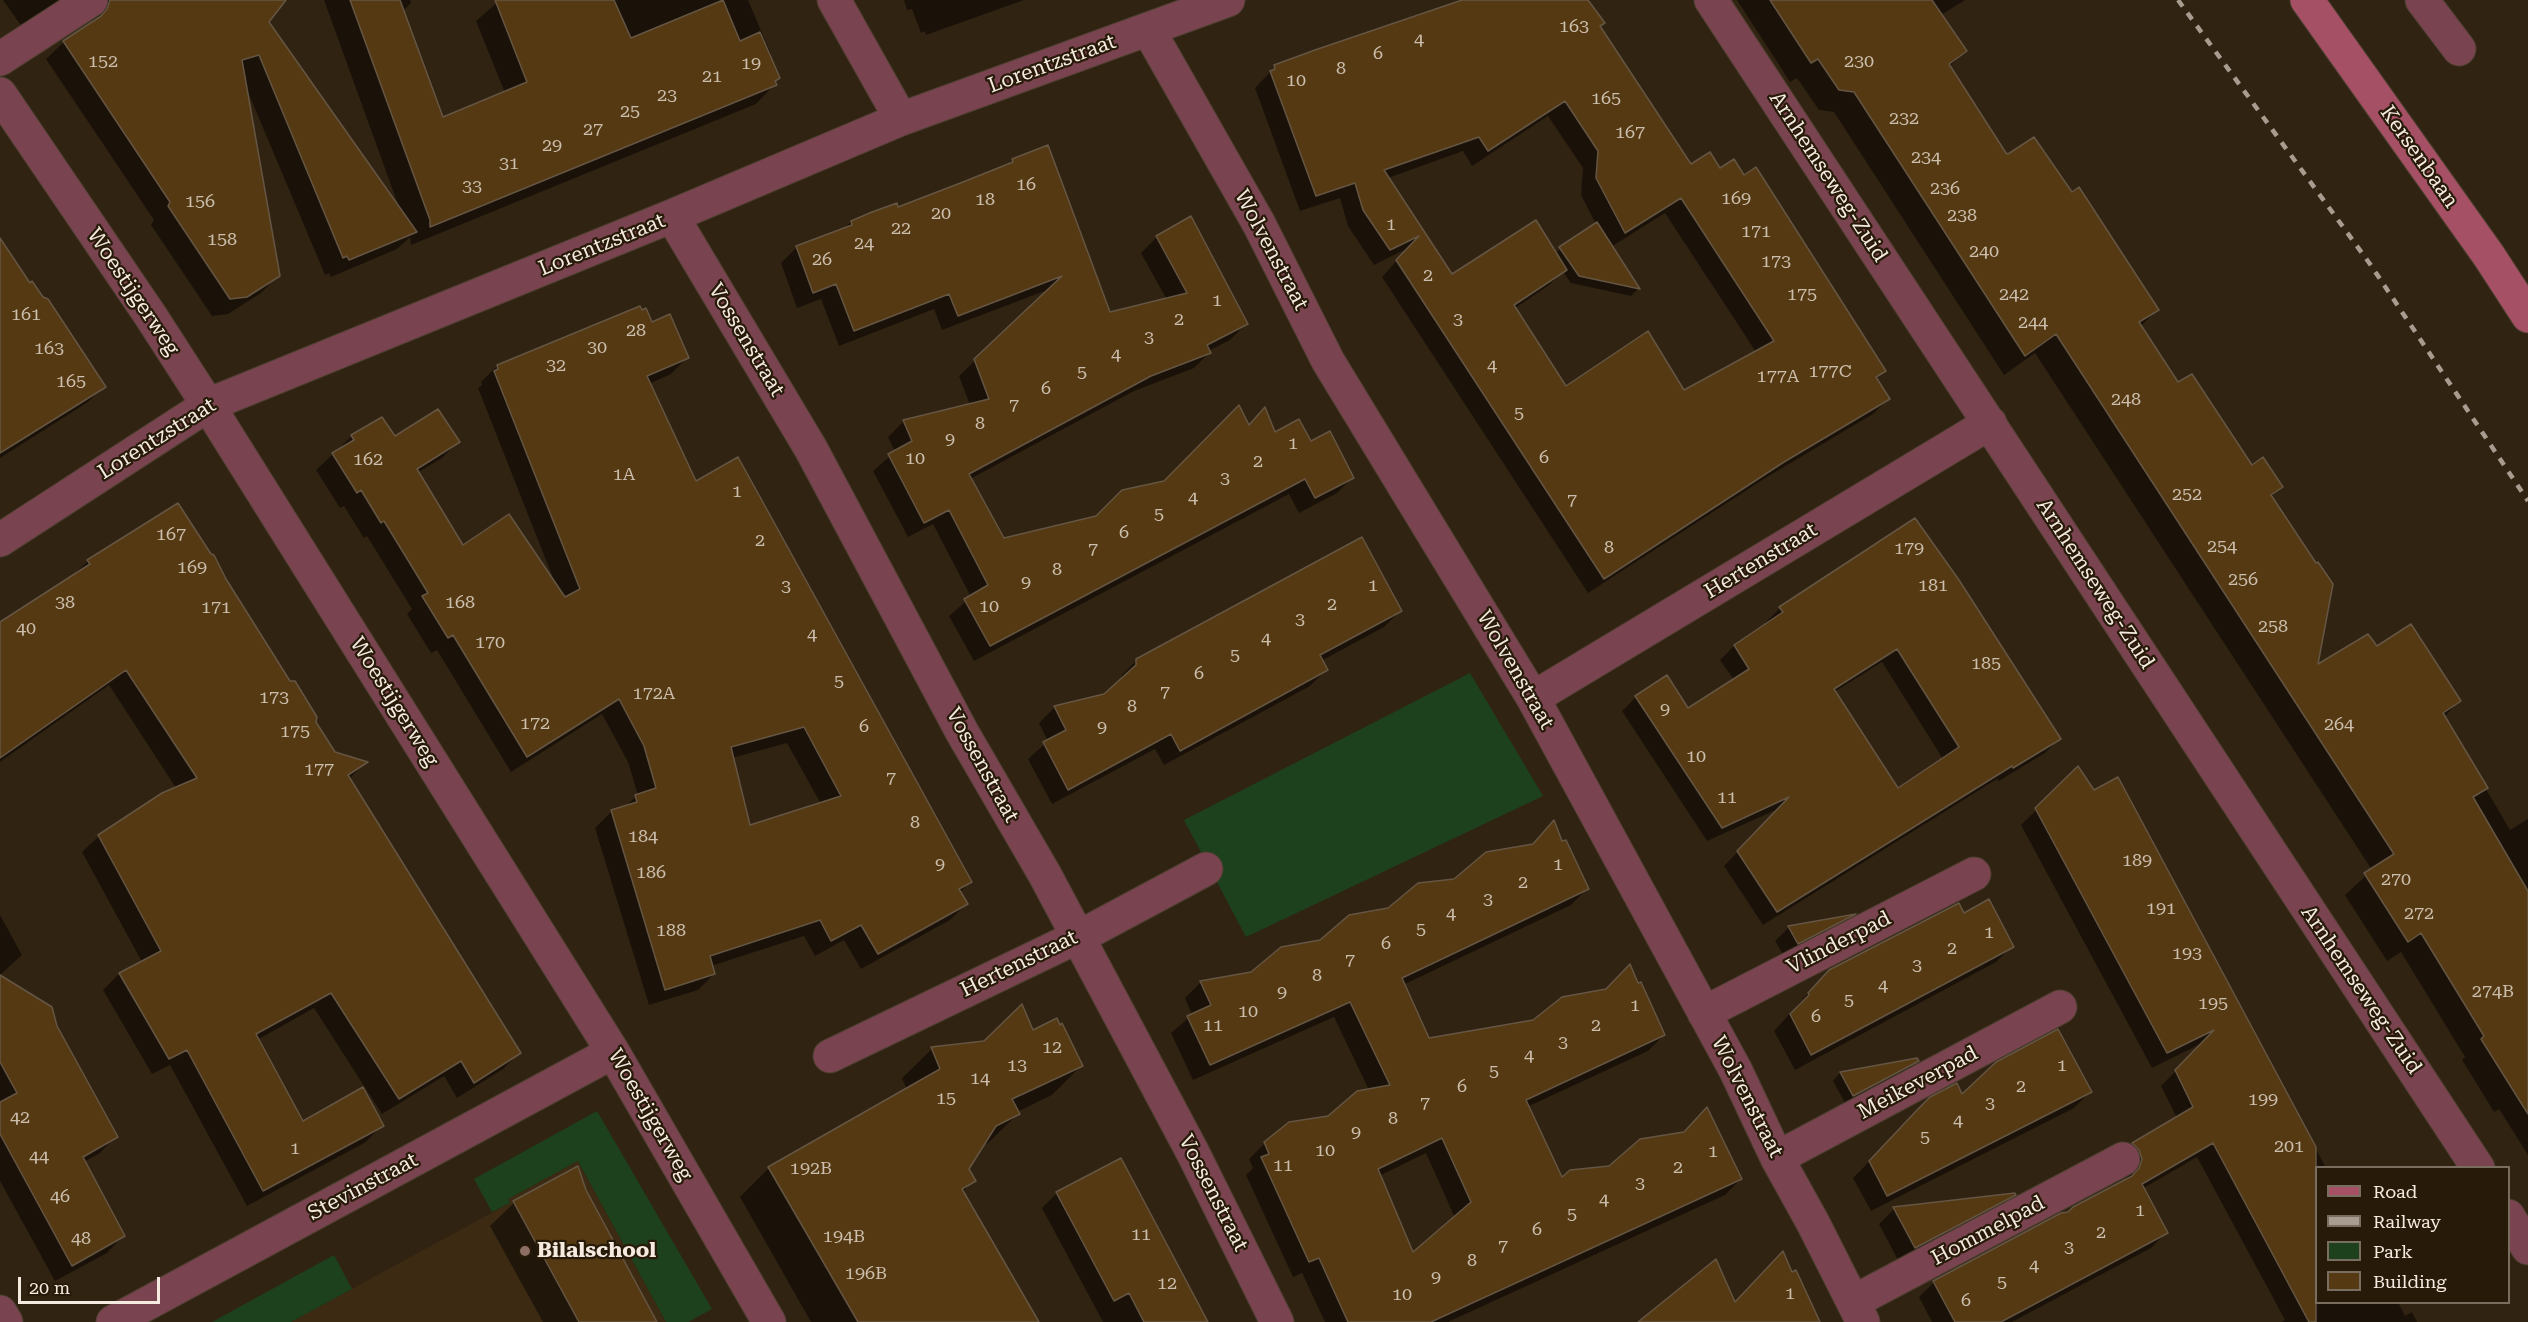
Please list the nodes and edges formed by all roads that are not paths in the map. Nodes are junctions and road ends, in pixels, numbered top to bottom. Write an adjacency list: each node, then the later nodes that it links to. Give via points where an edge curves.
1 (91, 0): 9 (street)
2 (834, 0): 11 (street)
3 (1228, 0): 7 (street, Lorentzstraat)
4 (1711, 0): 15 (street, Arnhemseweg-Zuid)
5 (2307, 0): 13 (main road, Kersenbaan)
6 (2422, 0): 8 (street)
7 (1148, 29): 11 (street, Lorentzstraat); 17 (street, Wolvenstraat, via 1258,224 1328,361)
8 (2459, 49)
9 (0, 59)
10 (0, 94): 14 (street, Woestijgerweg)
11 (901, 119): 12 (street, Lorentzstraat)
12 (672, 216): 14 (street, Lorentzstraat); 20 (street, Vossenstraat, via 811,449 962,732)
13 (2528, 316)
14 (208, 405): 16 (street, Lorentzstraat); 23 (street, Woestijgerweg)
15 (1990, 423): 17 (street, Hertenstraat); 27 (street, Arnhemseweg-Zuid)
16 (0, 540)
17 (1533, 698): 22 (street, Wolvenstraat)
18 (1206, 868): 20 (street, Hertenstraat)
19 (1974, 874): 22 (street, Vlinderpad)
20 (1078, 936): 24 (street, Hertenstraat); 35 (street, Vossenstraat)
21 (2060, 1007): 25 (street, Meikeverpad)
22 (1704, 1013): 25 (street, Wolvenstraat)
23 (613, 1052): 33 (street, Stevinstraat); 34 (street, Woestijgerweg)
24 (830, 1056)
25 (1777, 1158): 31 (street, Wolvenstraat)
26 (2123, 1159): 31 (street, Hommelpad)
27 (2477, 1166)
28 (2510, 1219): 29 (street)
29 (2528, 1248)
30 (0, 1312): 32 (street)
31 (1858, 1312)
32 (6, 1322)
33 (113, 1322)
34 (769, 1322)
35 (1277, 1322)

